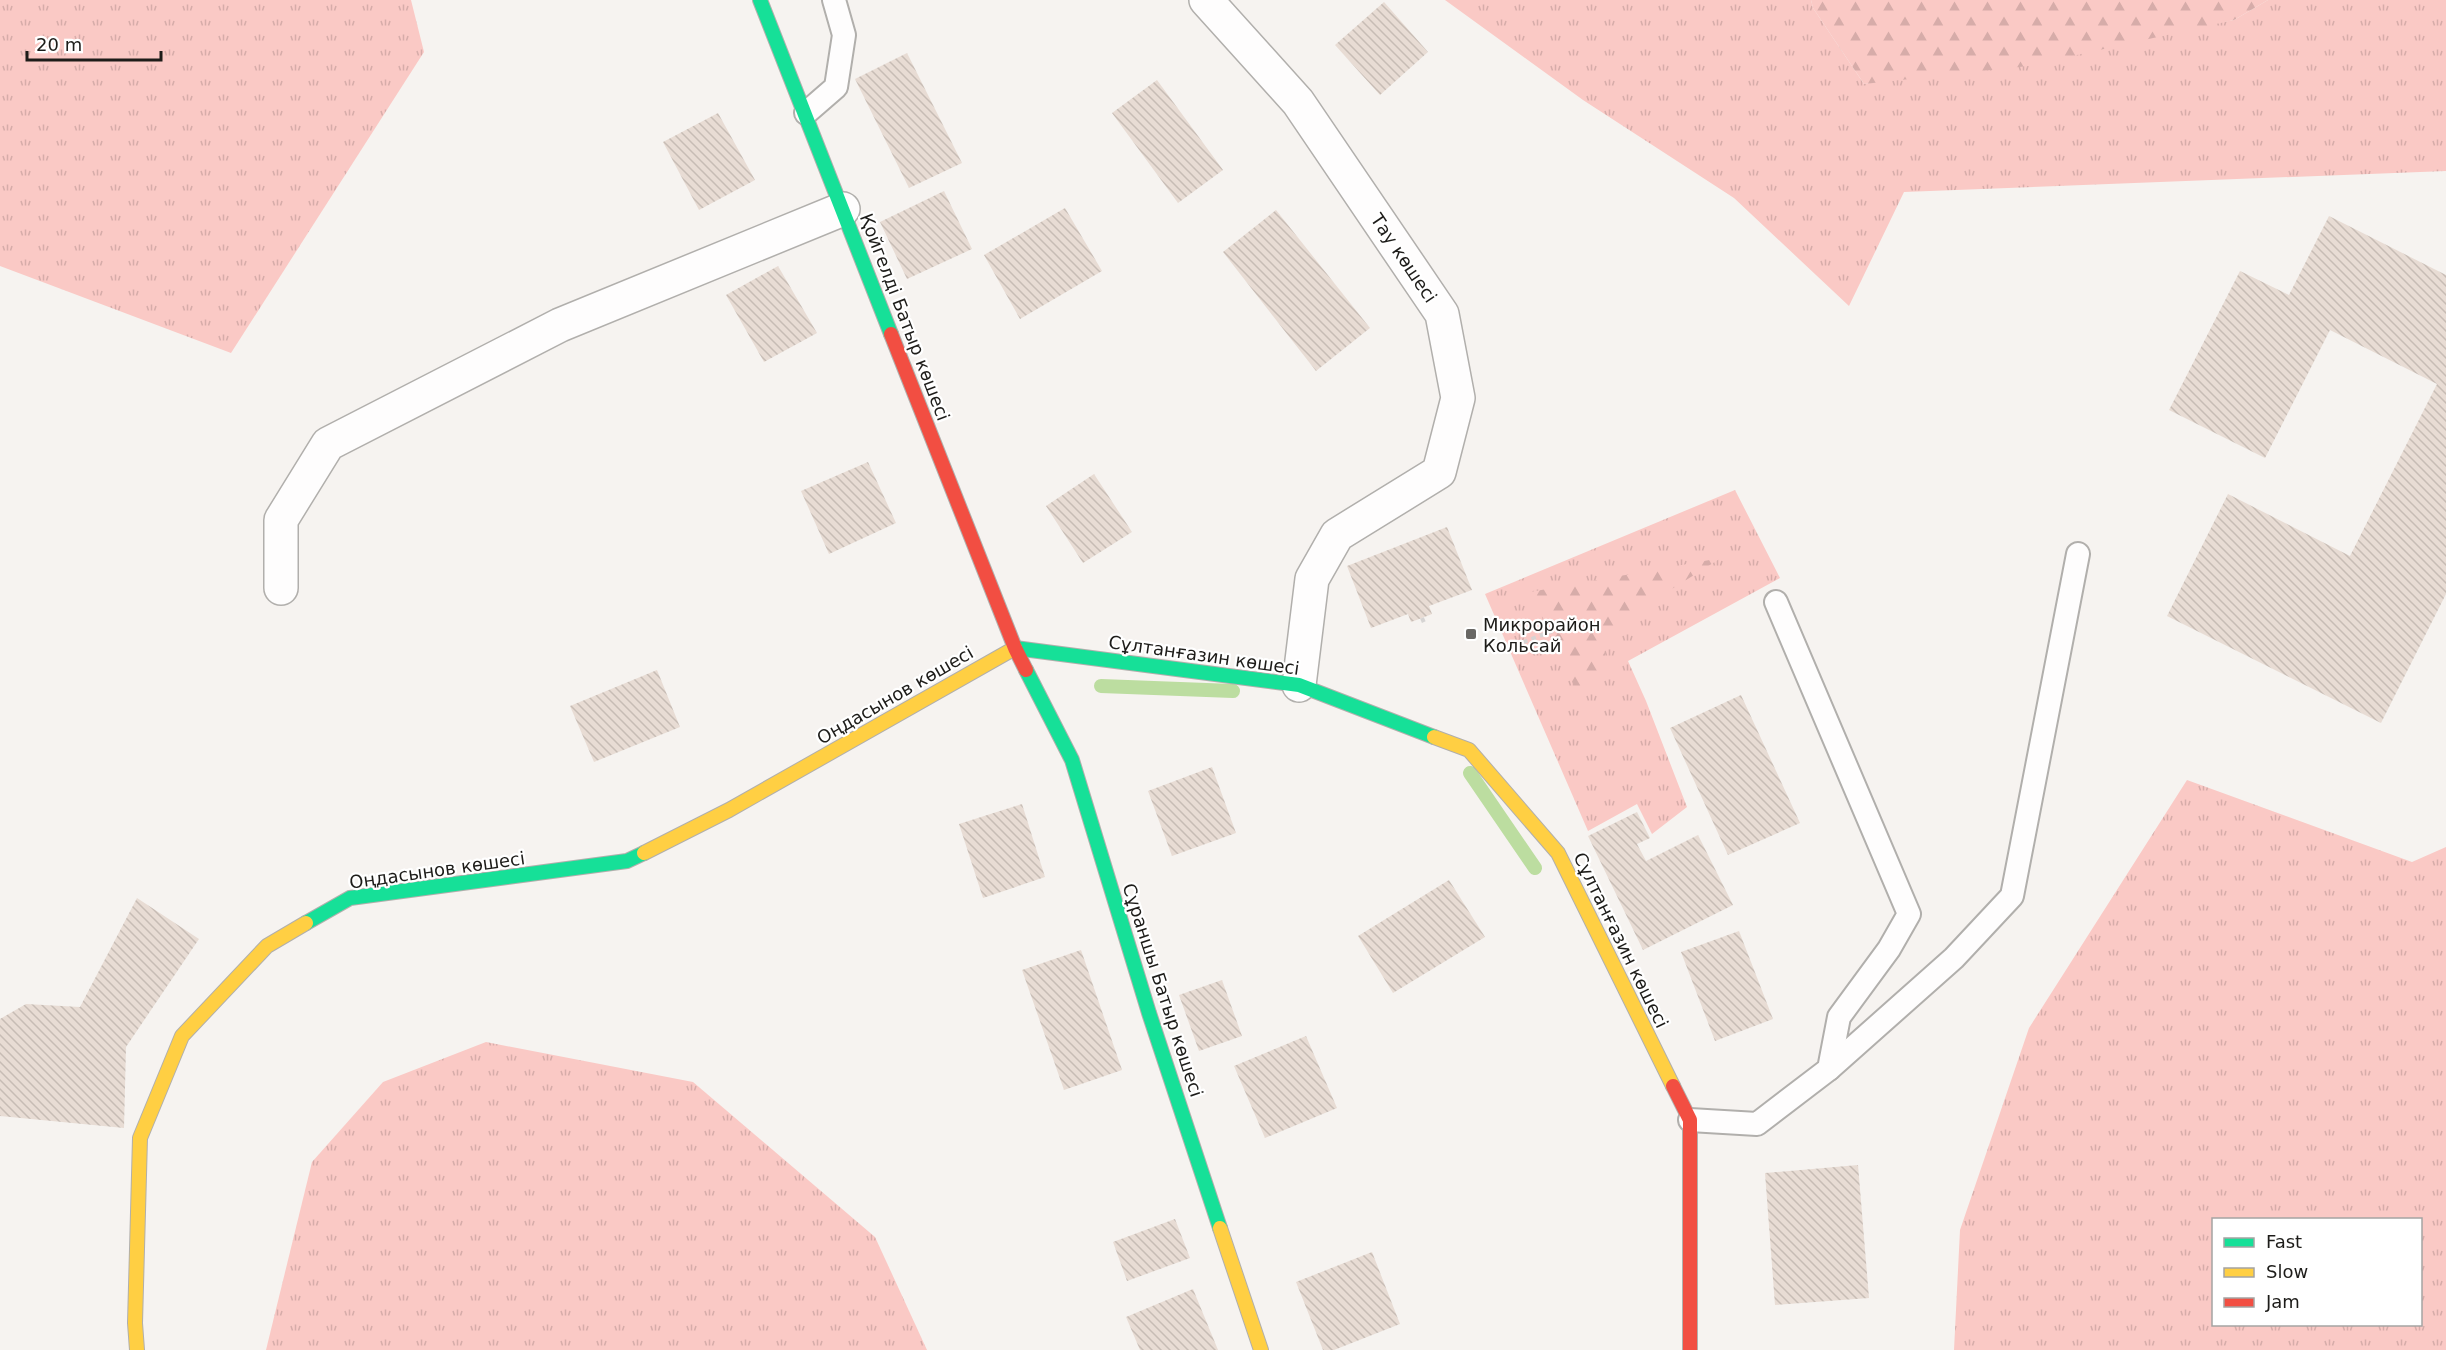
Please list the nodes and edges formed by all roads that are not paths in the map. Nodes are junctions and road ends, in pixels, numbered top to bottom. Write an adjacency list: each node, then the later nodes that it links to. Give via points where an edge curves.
1 (760, 0): 4 (street, Қойгелді Батыр көшесі)
2 (834, 0): 4 (lane, via 844,35 836,87)
3 (1206, 0): 10 (street, Тау көшесі, via 1298,102 1442,314 1458,398 1438,472 1337,535 1312,579)
4 (806, 113): 5 (street, Қойгелді Батыр көшесі)
5 (843, 209): 7 (street, via 560,325 328,444 281,520); 9 (street, Қойгелді Батыр көшесі)
6 (2078, 554): 11 (lane, via 2012,896 1954,958)
7 (281, 588)
8 (1776, 603): 11 (lane, via 1909,914 1889,949 1839,1017)
9 (1015, 648): 10 (street, Сұлтанғазин көшесі); 13 (street, Оңдасынов көшесі, via 729,810 627,861 350,898 267,946 182,1036 140,1138); 14 (street, Сұраншы Батыр көшесі, via 1072,760 1153,1024)
10 (1299, 685): 12 (street, Сұлтанғазин көшесі, via 1469,750 1558,853)
11 (1829, 1069): 12 (lane, via 1757,1124)
12 (1690, 1120): 15 (street, Сұлтанғазин көшесі)
13 (137, 1350)
14 (1261, 1350)
15 (1690, 1350)

